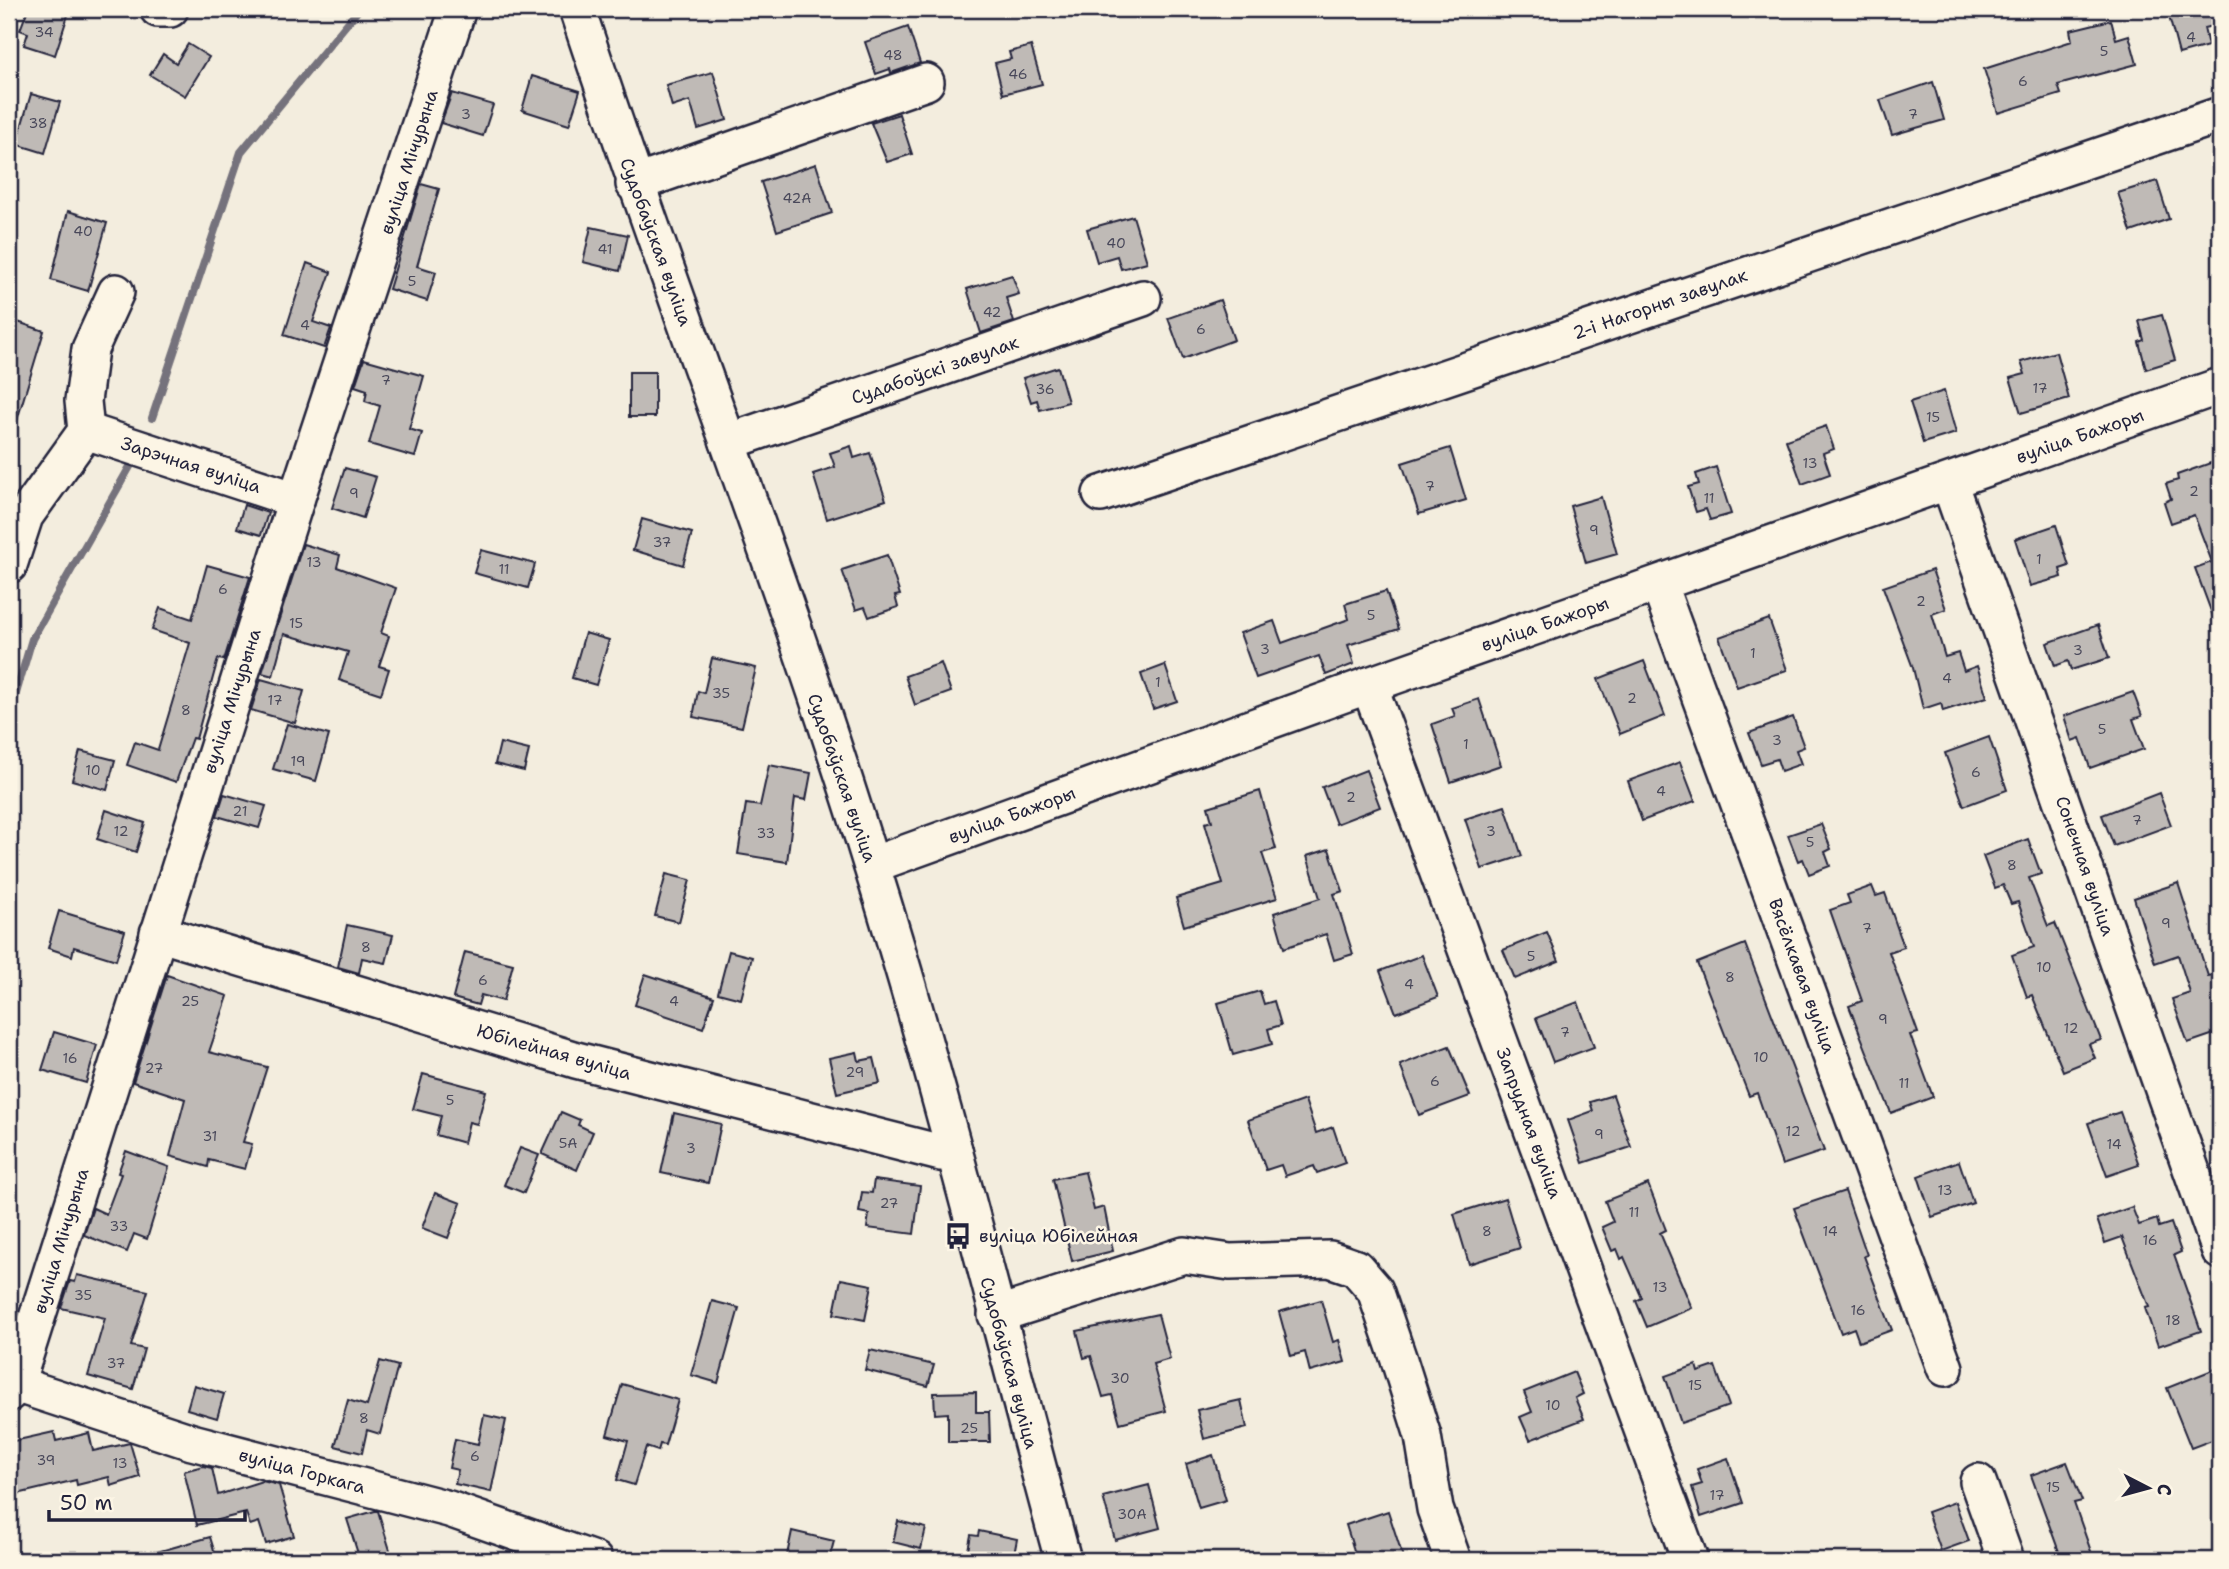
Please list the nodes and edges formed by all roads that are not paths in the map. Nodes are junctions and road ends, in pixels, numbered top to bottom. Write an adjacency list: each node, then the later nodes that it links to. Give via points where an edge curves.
1 (158, 9): 2 (street)
2 (170, 9)
3 (458, 9): 15 (street, вуліца Мічурына)
4 (577, 9): 7 (street, Судобаўская вуліца)
5 (926, 82): 7 (street)
6 (2220, 115): 14 (street, 2-і Нагорны завулак)
7 (634, 184): 12 (street, Судобаўская вуліца)
8 (116, 292): 11 (street, via 90,349 83,401)
9 (1143, 298): 12 (street, Судабоўскі завулак)
10 (2220, 386): 13 (street, вуліца Бажоры)
11 (86, 431): 15 (street, Зарэчная вуліца); 16 (street, via 25,516)
12 (728, 442): 19 (street, Судобаўская вуліца)
13 (1950, 482): 17 (street, вуліца Бажоры); 22 (street, Сонечная вуліца)
14 (1101, 494)
15 (296, 500): 20 (street, вуліца Мічурына)
16 (9, 565)
17 (1659, 585): 18 (street, вуліца Бажоры); 24 (street, Вясёлкавая вуліца)
18 (1369, 685): 19 (street, вуліца Бажоры); 30 (street, Запрудная вуліца)
19 (872, 865): 21 (street, Судобаўская вуліца)
20 (158, 933): 21 (street, Юбілейная вуліца, via 576,1060 941,1153); 25 (street, вуліца Мічурына)
21 (954, 1150): 23 (street, Судобаўская вуліца)
22 (2220, 1251)
23 (996, 1315): 28 (street, Судобаўская вуліца); 29 (street, via 1184,1255 1230,1262 1330,1259 1356,1268 1375,1290 1399,1360 1423,1436 1435,1509)
24 (1945, 1368)
25 (11, 1386): 27 (street, вуліца Горкага, via 192,1442 449,1509)
26 (1978, 1482): 31 (street)
27 (594, 1560)
28 (1063, 1560)
29 (1453, 1560)
30 (1690, 1560)
31 (2006, 1560)

